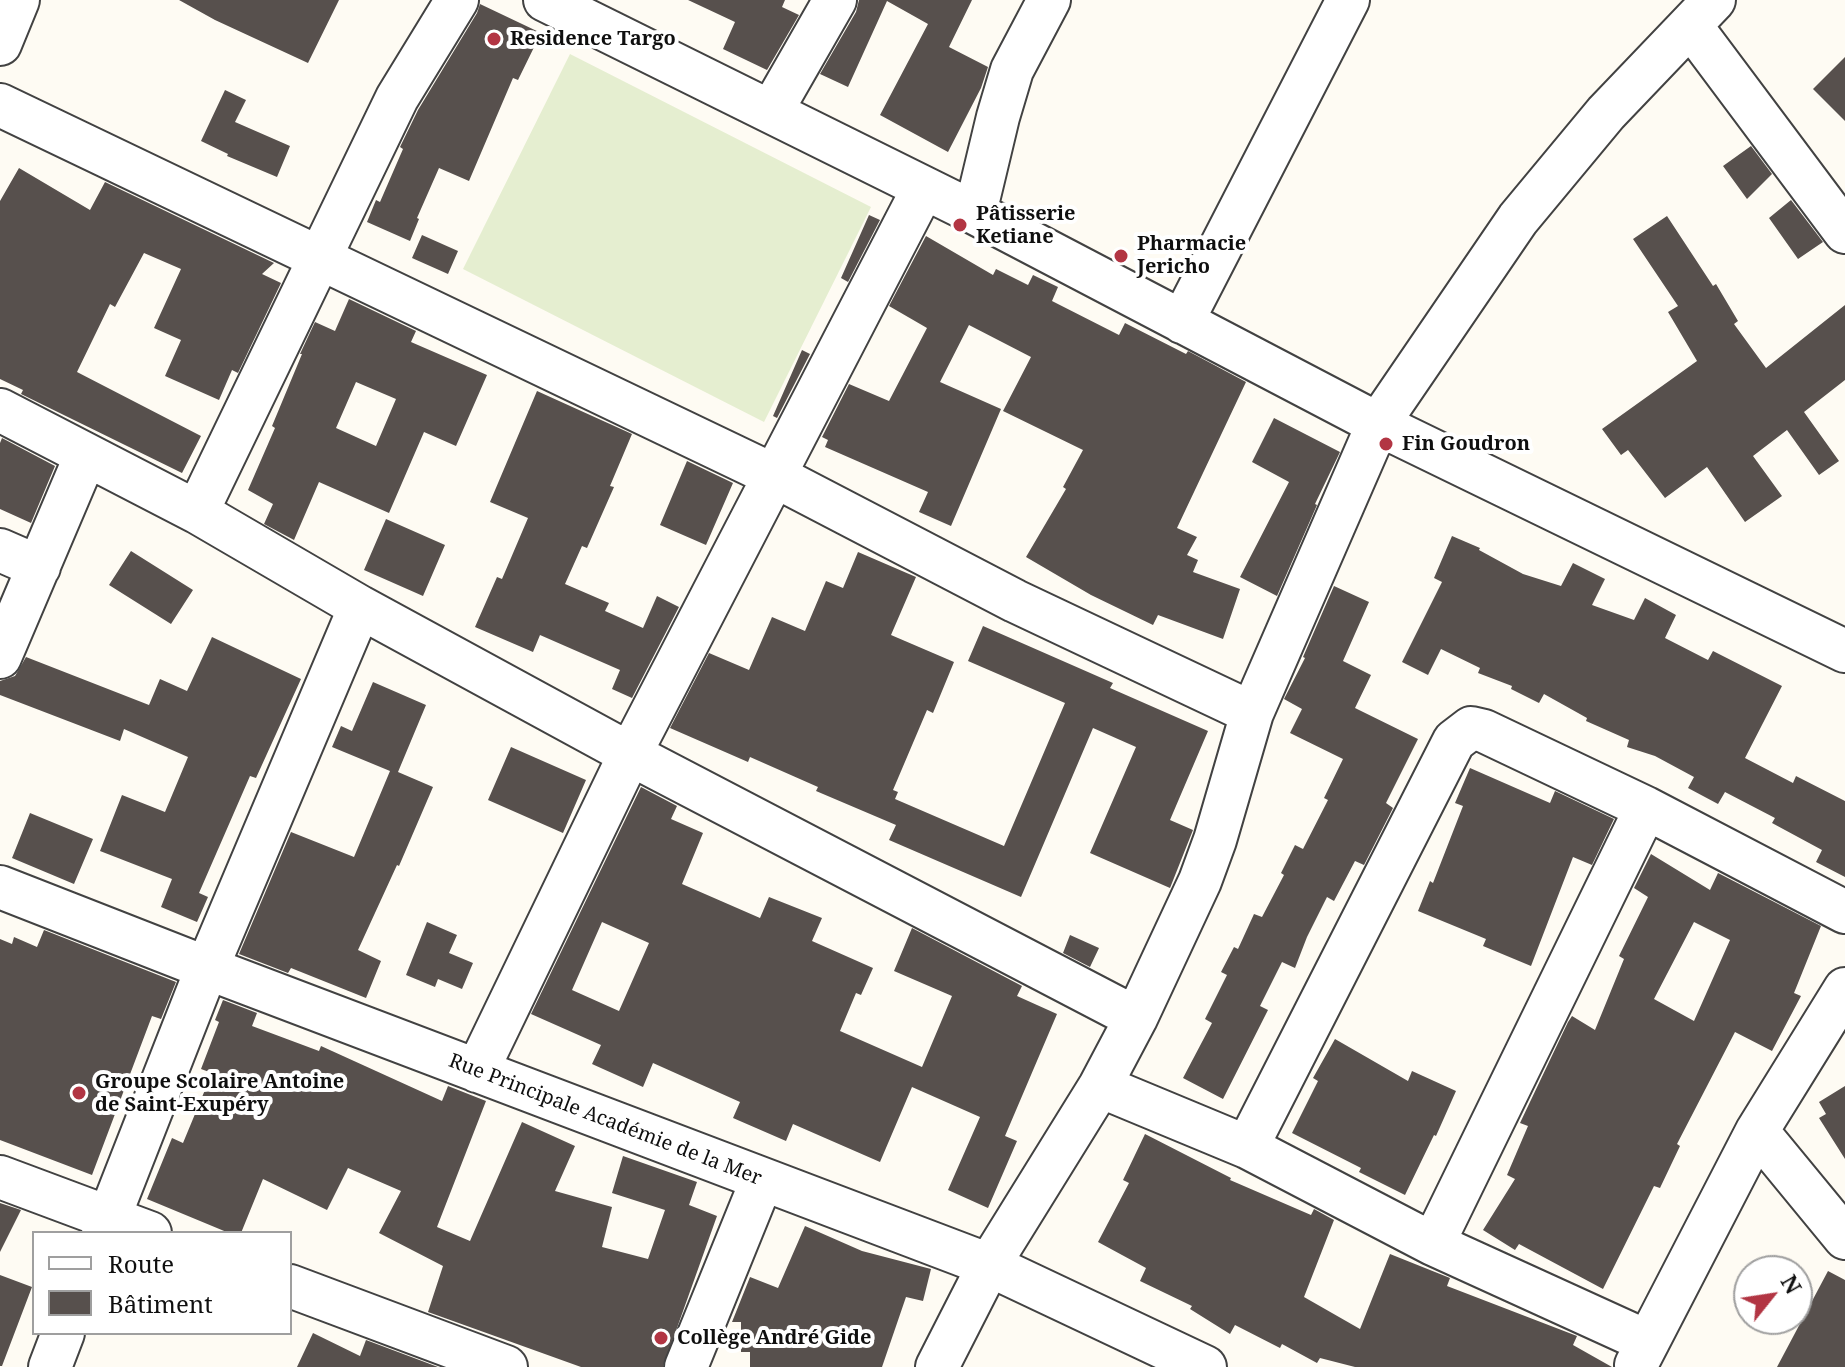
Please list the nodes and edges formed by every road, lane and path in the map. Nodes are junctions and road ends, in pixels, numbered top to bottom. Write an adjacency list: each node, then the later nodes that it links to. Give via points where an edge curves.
1 (18, 0): 8 (street)
2 (457, 0): 14 (street, via 397,98)
3 (545, 0): 10 (street)
4 (835, 0): 10 (street)
5 (1049, 0): 12 (street, via 1012,70)
6 (1348, 0): 15 (street)
7 (1702, 13): 13 (street); 17 (street, via 1606,113 1518,219)
8 (0, 44)
9 (0, 105): 14 (street)
10 (772, 110): 11 (street)
11 (923, 189): 12 (street); 19 (street)
12 (975, 213): 15 (street)
13 (1845, 232)
14 (319, 260): 19 (street); 20 (street)
15 (1182, 322): 17 (street)
16 (0, 410): 18 (street)
17 (1378, 424): 24 (street); 26 (street)
18 (86, 455): 20 (street); 22 (street)
19 (775, 476): 26 (street, via 1015,601); 27 (street)
20 (197, 512): 23 (street)
21 (0, 550): 22 (street)
22 (39, 567): 25 (street)
23 (360, 607): 27 (street); 31 (street)
24 (1845, 651)
25 (0, 657)
26 (1252, 713): 33 (street, via 1200,881)
27 (630, 754): 33 (street); 34 (street)
28 (1646, 808): 30 (street); 37 (street, via 1484,731 1471,728 1454,741); 43 (street)
29 (0, 887): 31 (street, Rue Principale Académie de la Mer)
30 (1845, 912)
31 (207, 968): 34 (street, Rue Principale Académie de la Mer); 40 (street)
32 (1845, 989): 36 (street)
33 (1136, 1018): 35 (street)
34 (477, 1071): 39 (street, Rue Principale Académie de la Mer)
35 (1100, 1086): 37 (street); 44 (street)
36 (1757, 1131): 42 (street); 48 (street)
37 (1247, 1147): 43 (street)
38 (0, 1177): 40 (street)
39 (762, 1180): 44 (street, Rue Principale Académie de la Mer); 51 (street)
40 (106, 1225): 41 (street)
41 (139, 1231)
42 (1845, 1238)
43 (1433, 1244): 48 (street)
44 (989, 1265): 47 (street, Rue Principale Académie de la Mer); 52 (street)
45 (292, 1287): 50 (street)
46 (62, 1335): 49 (street)
47 (1137, 1352): 53 (street, Rue Principale Académie de la Mer)
48 (1642, 1354)
49 (50, 1367)
50 (506, 1367)
51 (686, 1367)
52 (937, 1367)
53 (1205, 1367)

